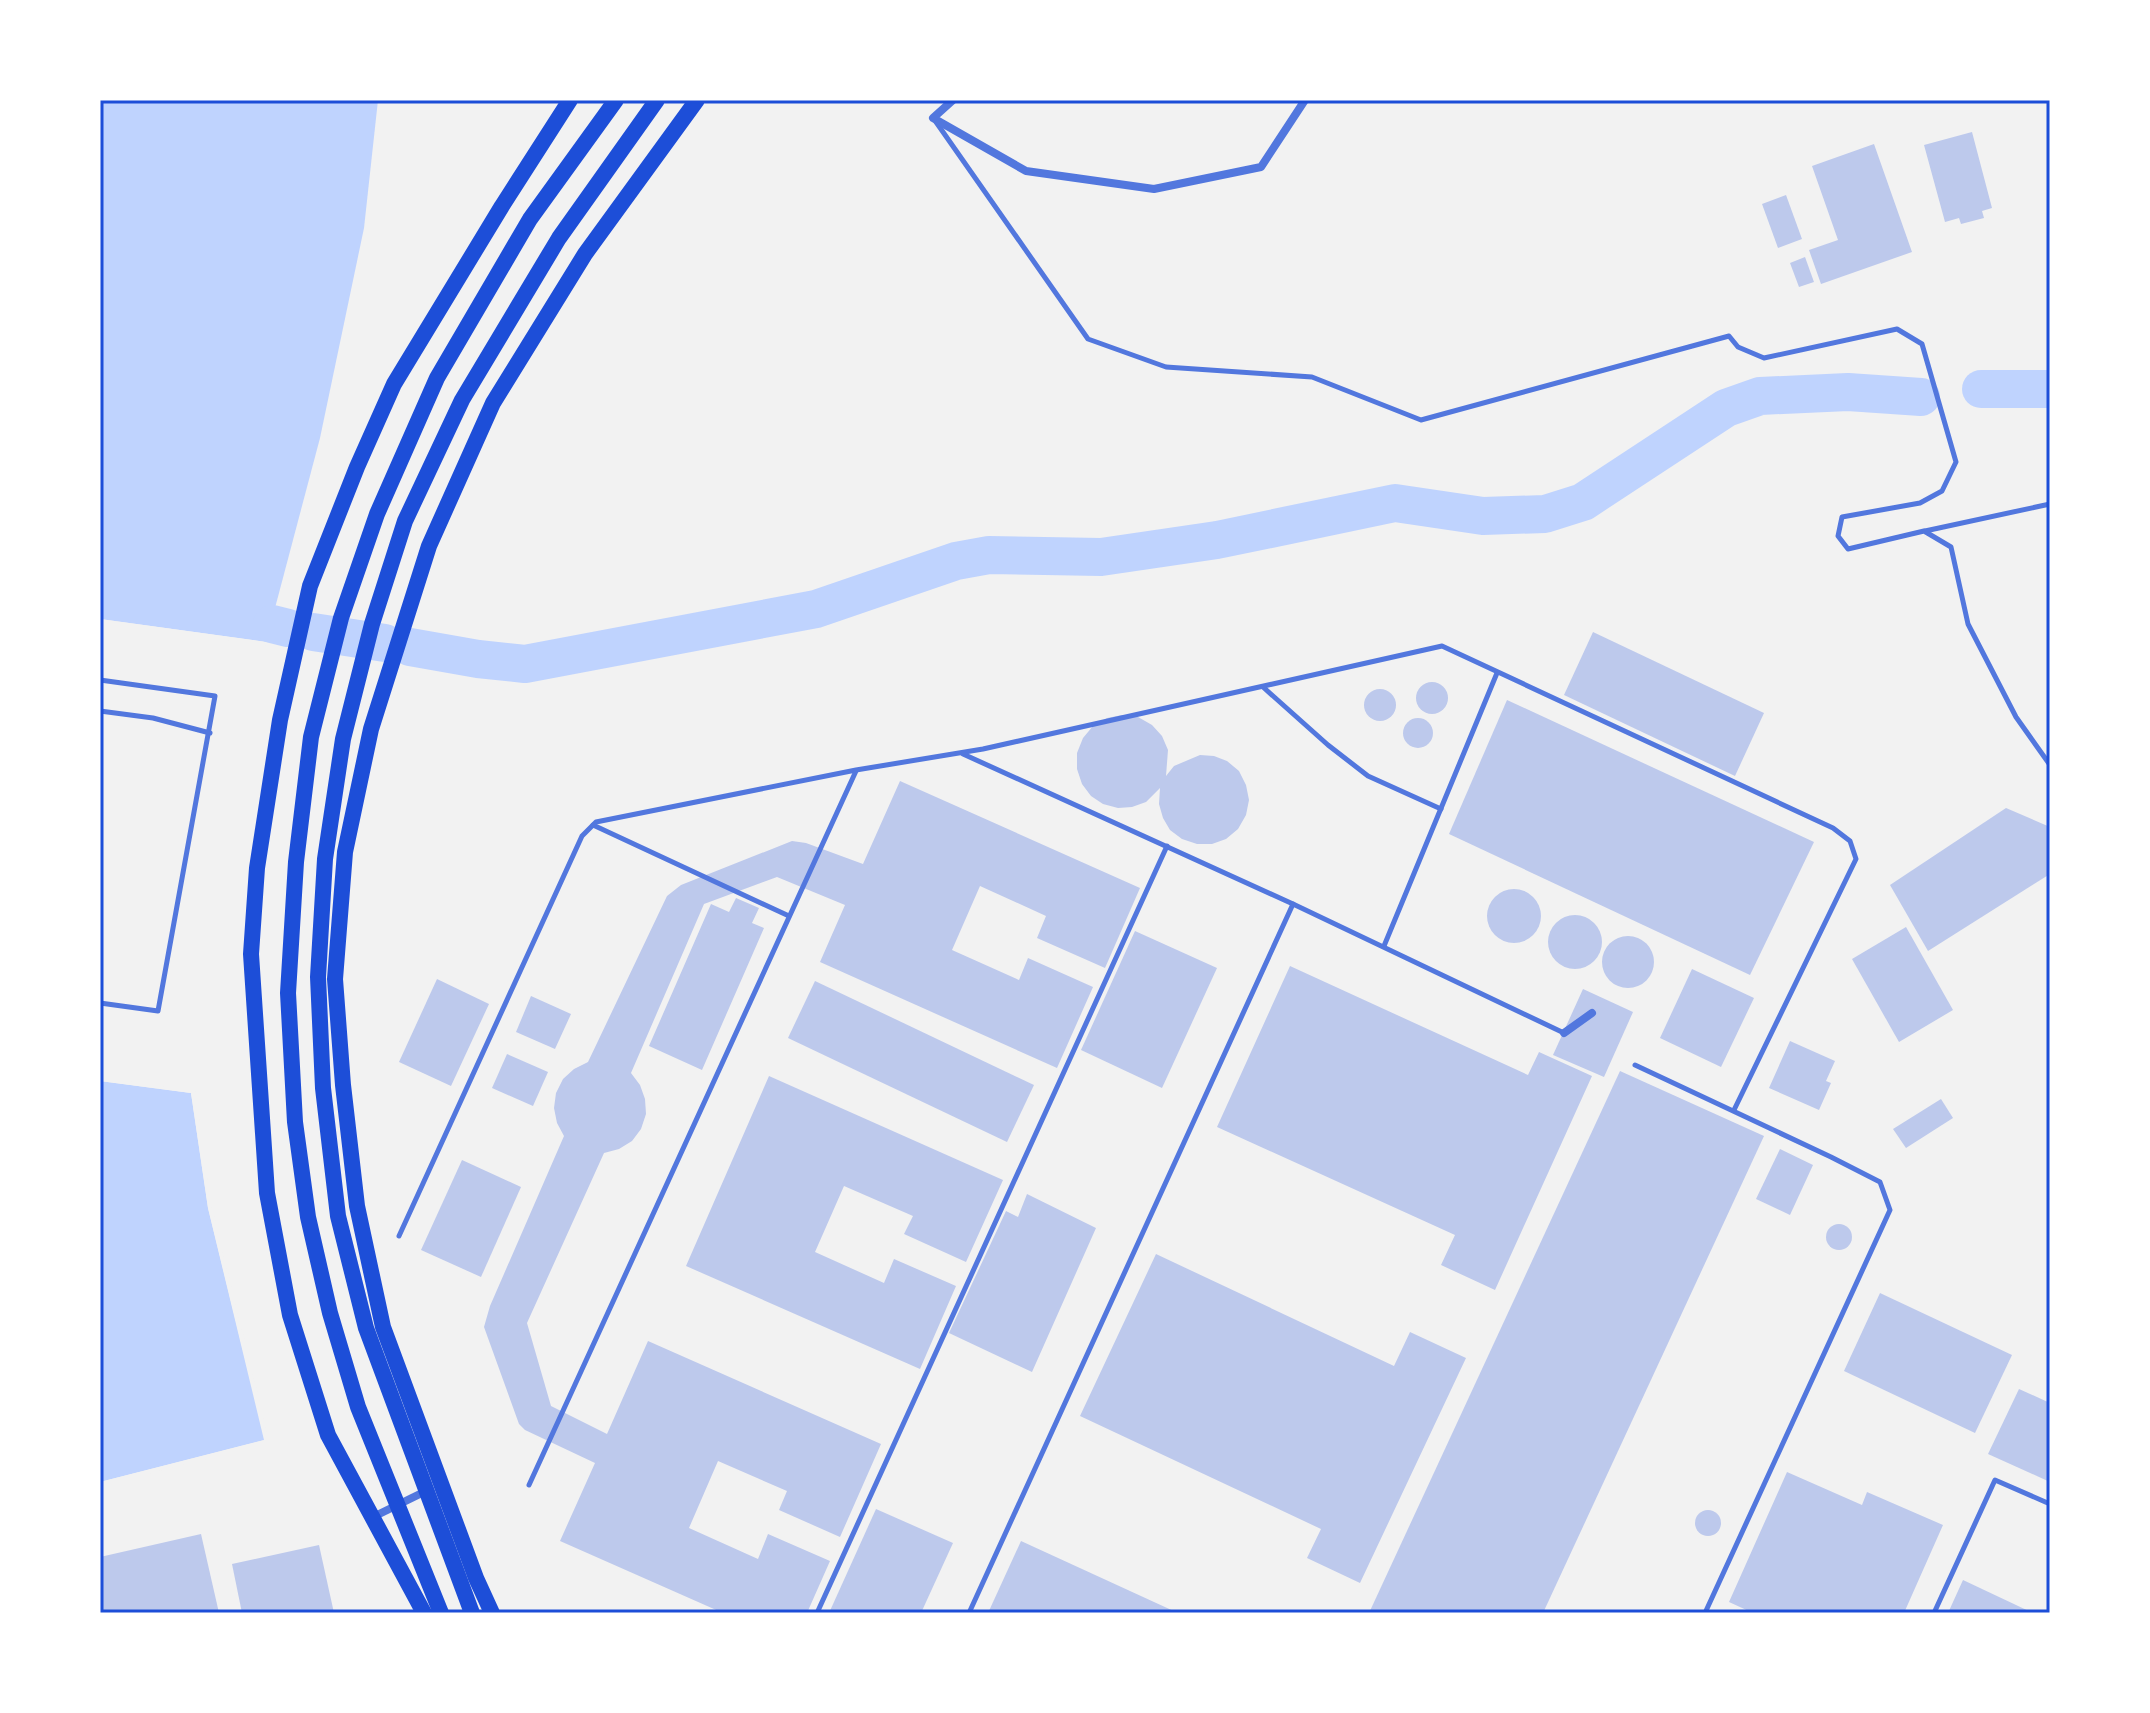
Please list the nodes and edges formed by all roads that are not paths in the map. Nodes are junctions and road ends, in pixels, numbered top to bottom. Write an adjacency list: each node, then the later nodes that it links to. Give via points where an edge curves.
1 (570, 100): 33 (main road, via 394,384 357,467 310,586 280,720 257,868 251,954 267,1193 290,1315 328,1435)
2 (616, 100): 35 (main road, via 530,219 437,378 377,514 341,618 311,737 288,993 295,1122 308,1217 358,1407)
3 (657, 100): 36 (main road, via 559,238 462,400 405,521 343,739 324,874 318,977 323,1088 338,1216 366,1328)
4 (697, 100): 30 (main road, via 585,254 493,403 429,546 371,729 345,852 335,979 357,1206 383,1327)
5 (953, 100): 7 (street)
6 (1305, 100): 7 (street, via 1261,167 1154,189 1026,171)
7 (933, 118): 9 (lane, via 1088,339 1166,367 1312,377 1421,420 1729,336 1738,347 1764,358 1897,329 1922,344 1956,462 1942,491 1920,503 1842,517 1838,536 1848,549)
8 (2050, 504): 9 (lane)
9 (1924, 531): 16 (lane, via 1951,547 1968,624 2016,717)
10 (1497, 673): 12 (lane, via 1442,646); 18 (lane); 28 (lane, via 1833,828 1850,841 1856,859)
11 (100, 680): 14 (lane, via 215,696)
12 (1263, 687): 15 (lane); 18 (lane, via 1368,776)
13 (100, 711): 14 (lane)
14 (210, 733): 24 (lane, via 158,1011)
15 (961, 753): 17 (lane); 20 (lane)
16 (2050, 765)
17 (856, 770): 19 (lane); 22 (lane)
18 (1441, 809): 23 (lane)
19 (593, 825): 22 (lane); 29 (lane, via 582,836)
20 (1167, 846): 21 (lane); 38 (lane)
21 (1293, 904): 23 (lane); 39 (lane)
22 (789, 916): 31 (lane)
23 (1384, 946): 26 (lane)
24 (100, 1003)
25 (1592, 1013): 26 (street)
26 (1564, 1033)
27 (1635, 1065): 28 (lane)
28 (1734, 1110): 40 (lane, via 1880,1182 1890,1210)
29 (399, 1236)
30 (441, 1483): 33 (street); 37 (main road)
31 (529, 1485)
32 (2050, 1504): 41 (lane, via 1995,1480)
33 (373, 1517): 34 (main road)
34 (424, 1613)
35 (441, 1613)
36 (472, 1613)
37 (492, 1613)
38 (817, 1613)
39 (969, 1613)
40 (1705, 1613)
41 (1934, 1613)

